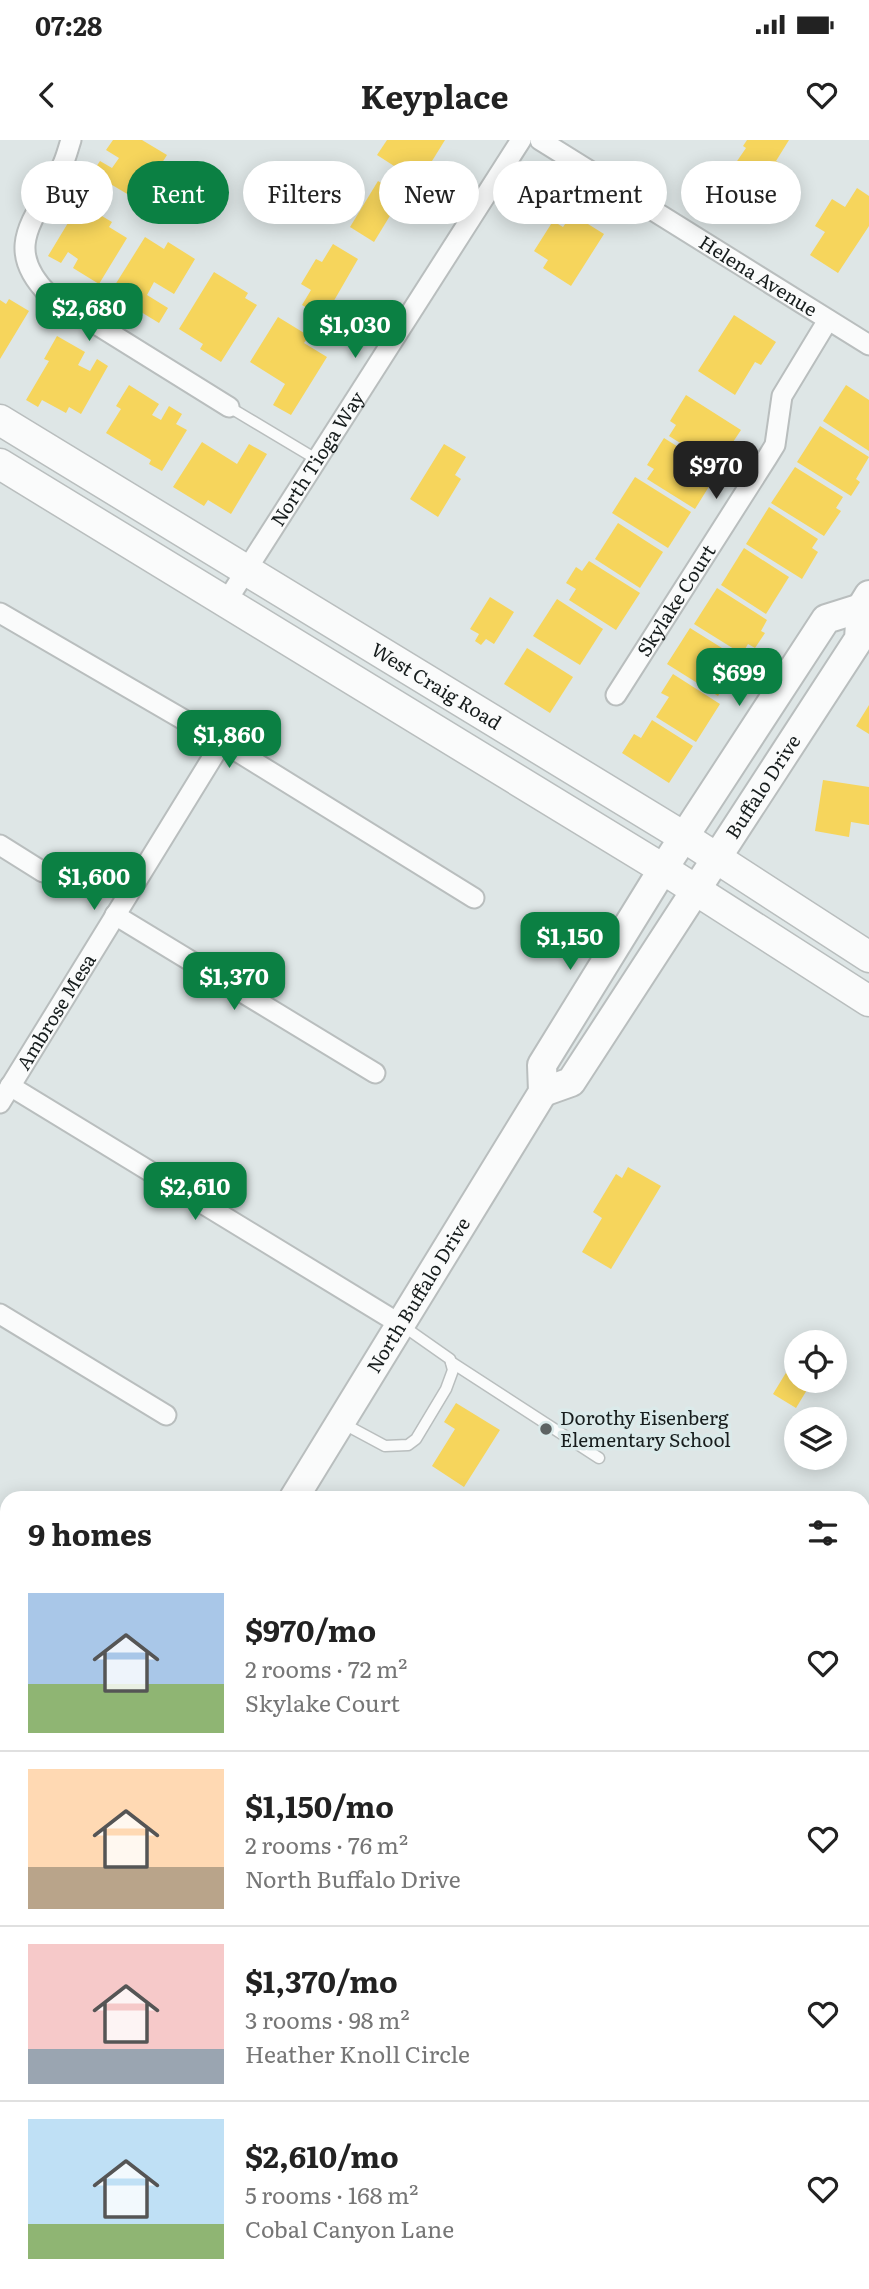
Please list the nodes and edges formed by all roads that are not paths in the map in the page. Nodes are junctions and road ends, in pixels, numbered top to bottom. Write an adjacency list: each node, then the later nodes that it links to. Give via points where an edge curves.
1 (71, 140): 6 (street, via 62,166 18,237 20,266 32,282)
2 (521, 140): 8 (street, North Tioga Way)
3 (540, 140): 4 (street, Helena Avenue)
4 (828, 320): 5 (street, Helena Avenue); 14 (street, Skylake Court, via 782,396 775,445)
5 (869, 345)
6 (229, 407): 8 (lane)
7 (0, 420): 10 (main road, West Craig Road)
8 (316, 459): 10 (street, North Tioga Way)
9 (0, 464): 11 (main road, West Craig Road)
10 (245, 571): 11 (street, North Tioga Way); 16 (main road, West Craig Road)
11 (226, 602): 19 (main road, West Craig Road)
12 (0, 613): 15 (street)
13 (865, 621): 16 (main road, Buffalo Drive, via 826,619); 18 (main road, Buffalo Drive)
14 (616, 695)
15 (222, 742): 22 (street); 23 (street, Ambrose Mesa)
16 (684, 837): 18 (main road, West Craig Road); 19 (main road, Buffalo Drive)
17 (0, 845): 20 (street)
18 (715, 858): 21 (main road, Buffalo Drive); 24 (main road, West Craig Road)
19 (663, 869): 21 (main road, West Craig Road); 27 (main road, North Buffalo Drive, via 542,1065)
20 (43, 872)
21 (694, 889): 25 (main road, West Craig Road); 27 (main road, via 571,1082)
22 (474, 898)
23 (115, 915): 26 (street); 28 (street, Ambrose Mesa)
24 (869, 957)
25 (869, 1001)
26 (375, 1073)
27 (543, 1092): 30 (main road, North Buffalo Drive)
28 (5, 1094): 30 (street)
29 (0, 1314): 32 (street)
30 (400, 1324): 31 (lane); 33 (main road, North Buffalo Drive)
31 (450, 1362): 33 (lane, via 453,1370 446,1389 408,1445 385,1446); 34 (lane)
32 (166, 1415)
33 (340, 1422): 35 (main road, North Buffalo Drive)
34 (600, 1458)
35 (297, 1491)

